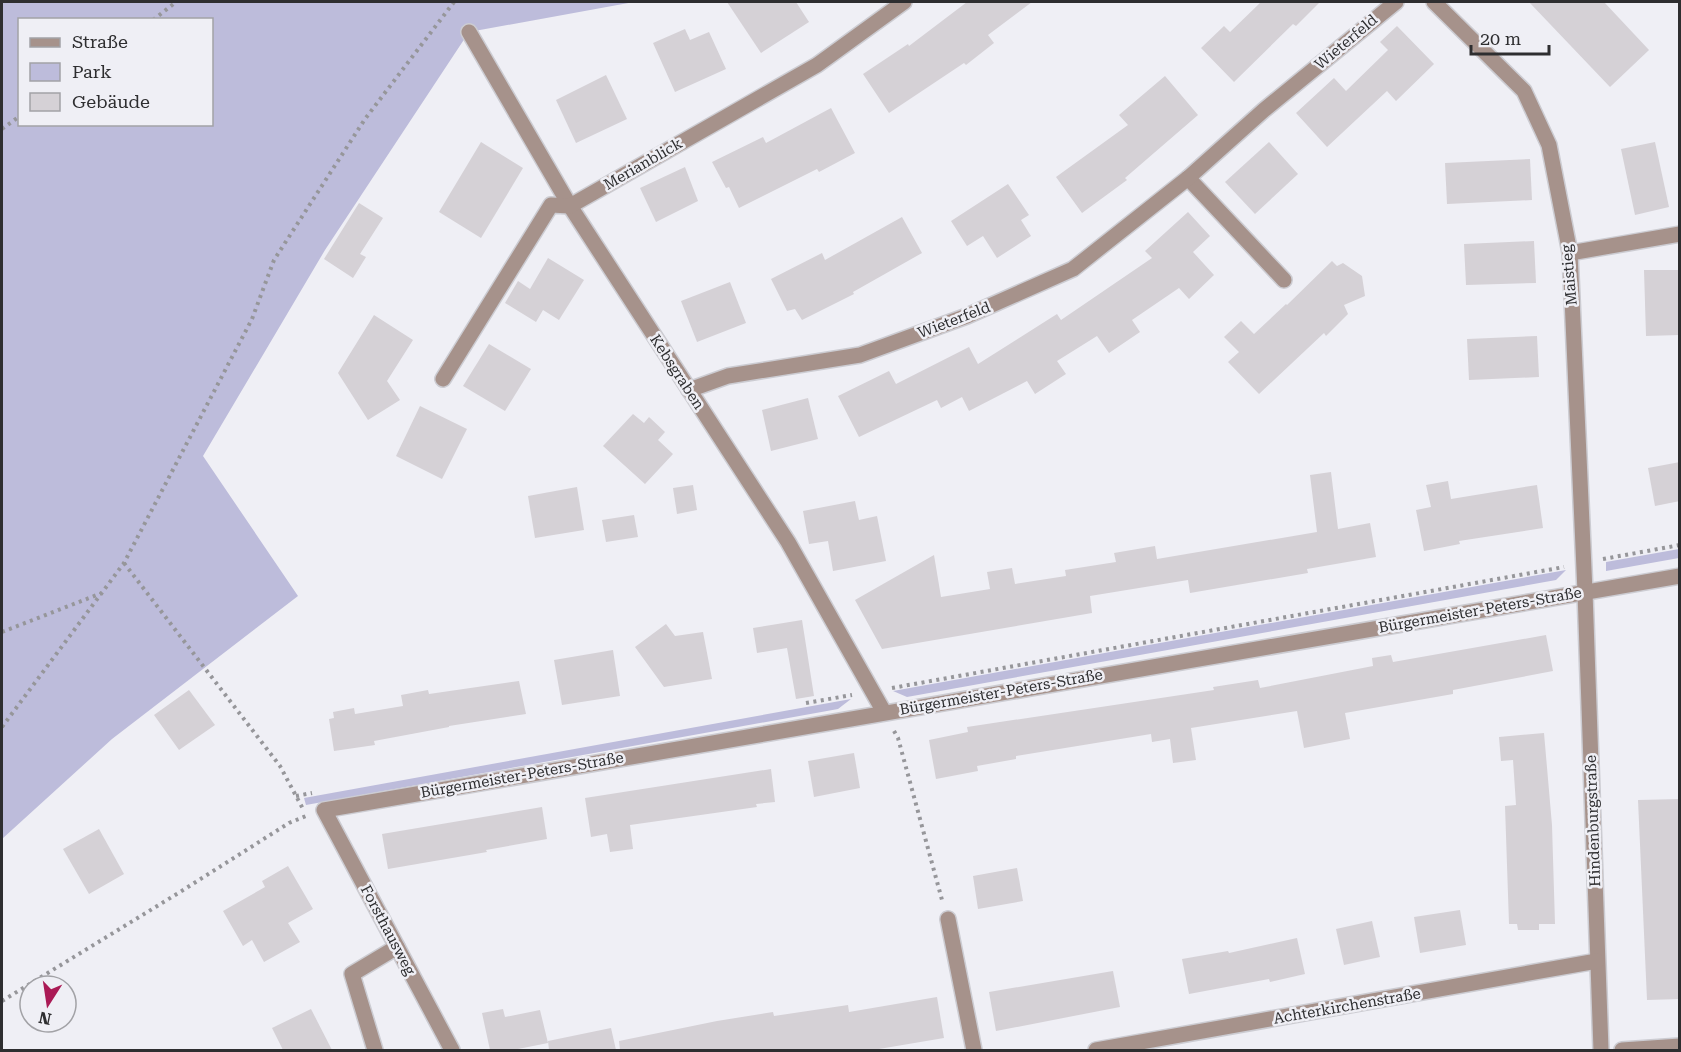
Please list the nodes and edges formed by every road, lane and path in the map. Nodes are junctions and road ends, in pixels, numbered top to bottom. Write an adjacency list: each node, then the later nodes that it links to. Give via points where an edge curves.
1 (176, 2): 6 (path)
2 (454, 2): 18 (path, via 365,119 274,260 252,319)
3 (904, 2): 11 (street, Merianblick, via 817,65)
4 (1396, 2): 10 (street, Wieterfeld)
5 (1434, 2): 13 (street, Maistieg, via 1524,91 1549,145)
6 (156, 18)
7 (469, 32): 11 (street, Kebsgraben)
8 (18, 117): 9 (path)
9 (2, 129)
10 (1188, 178): 14 (street); 16 (street, Wieterfeld, via 1073,269 967,316 860,355 728,376)
11 (570, 206): 15 (street, Merianblick, via 551,205); 16 (street, Kebsgraben)
12 (1680, 234): 13 (street)
13 (1570, 253): 19 (street, Maistieg)
14 (1284, 280)
15 (443, 379)
16 (689, 390): 24 (street, Kebsgraben, via 788,542)
17 (1680, 545): 19 (path)
18 (124, 563): 21 (path); 29 (path, via 280,766)
19 (1584, 563): 22 (street, Maistieg); 24 (path)
20 (1680, 576): 22 (street, Bürgermeister-Peters-Straße)
21 (102, 592): 23 (path); 27 (path)
22 (1586, 592): 26 (street, Bürgermeister-Peters-Straße); 34 (street, Hindenburgstraße)
23 (2, 632)
24 (872, 692): 25 (path); 26 (street, Kebsgraben)
25 (802, 704)
26 (884, 712): 30 (street, Bürgermeister-Peters-Straße); 32 (path, via 898,738)
27 (2, 727)
28 (320, 792): 29 (path)
29 (296, 796): 31 (path)
30 (324, 810): 31 (path); 33 (street, Forsthausweg)
31 (307, 816): 35 (path)
32 (948, 919): 39 (street)
33 (397, 947): 37 (street, via 352,974); 38 (street, Forsthausweg)
34 (1597, 961): 40 (street, Achterkirchenstraße); 41 (street, Hindenburgstraße)
35 (2, 1001)
36 (1680, 1046): 42 (street)
37 (375, 1050)
38 (452, 1050)
39 (974, 1050)
40 (1096, 1050)
41 (1601, 1050)
42 (1622, 1050)

